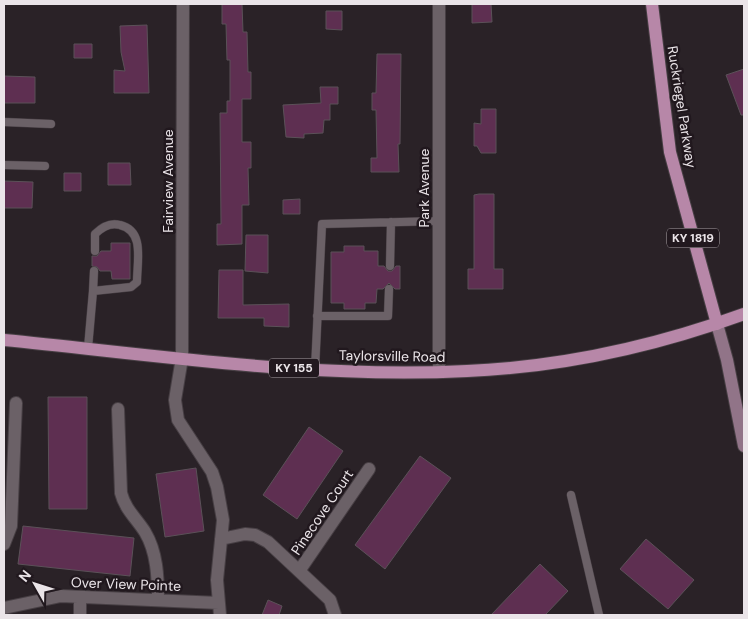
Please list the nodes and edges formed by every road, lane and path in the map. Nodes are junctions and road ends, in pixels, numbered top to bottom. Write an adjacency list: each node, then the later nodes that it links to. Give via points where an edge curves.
1 (184, 4): 20 (street, Fairview Avenue)
2 (439, 4): 8 (street, Park Avenue)
3 (652, 4): 17 (main road, Ruckriegel Parkway / KY 1819, via 670,152)
4 (4, 122): 5 (lane)
5 (51, 124)
6 (4, 165): 7 (lane)
7 (45, 166)
8 (440, 221): 9 (lane); 22 (street, Park Avenue)
9 (392, 222): 11 (lane); 16 (lane, via 322,224)
10 (95, 251): 14 (lane, via 95,234 114,224 127,227 138,242 136,282 131,287)
11 (390, 266)
12 (94, 271): 14 (lane)
13 (389, 288): 16 (lane, via 388,316)
14 (93, 291): 19 (lane)
15 (744, 314): 17 (main road, Taylorsville Road / KY 155)
16 (317, 316): 21 (lane)
17 (716, 324): 22 (main road, Taylorsville Road / KY 155, via 584,357); 25 (main road, Ruckriegel Parkway / KY 1819)
18 (4, 340): 19 (main road, Taylorsville Road / KY 155)
19 (88, 348): 20 (main road, Taylorsville Road / KY 155)
20 (182, 358): 21 (main road, Taylorsville Road / KY 155); 29 (street, Fairview Avenue, via 175,400 178,420 205,460 218,487 223,520)
21 (315, 369): 22 (main road, Taylorsville Road / KY 155)
22 (439, 372)
23 (16, 403): 30 (street, via 10,526)
24 (118, 409): 33 (street, via 120,492 123,503 153,547)
25 (740, 410): 26 (main road, Ruckriegel Parkway / KY 1819)
26 (744, 446)
27 (369, 468): 31 (street, Pinecove Court)
28 (571, 495): 38 (lane)
29 (221, 539): 31 (street, via 255,535 268,542); 35 (street, Fairview Avenue, via 217,580)
30 (4, 544)
31 (299, 571): 37 (street, via 330,600)
32 (80, 596): 33 (street, Over View Pointe); 34 (street, Over View Pointe, via 61,596); 36 (street)
33 (158, 600): 35 (street, Over View Pointe)
34 (4, 608)
35 (220, 609)
36 (80, 615)
37 (335, 615)
38 (598, 615)

